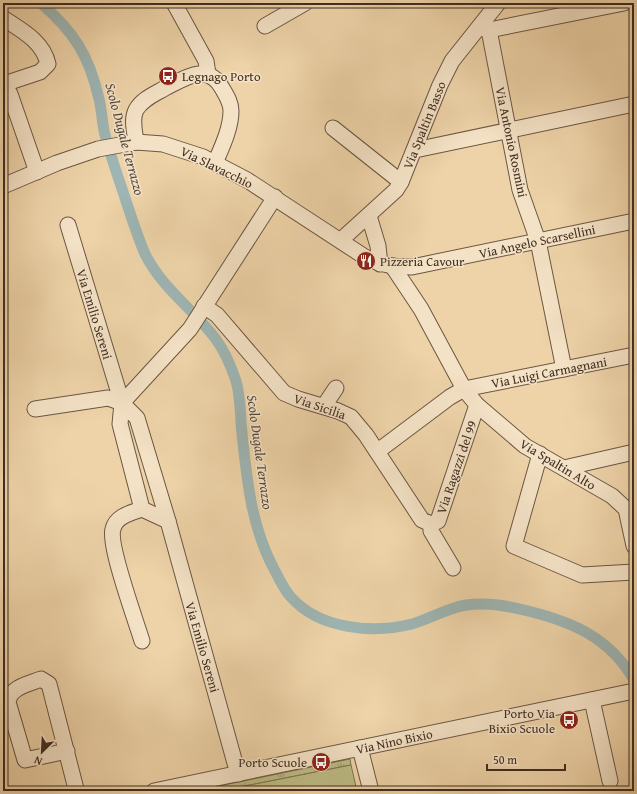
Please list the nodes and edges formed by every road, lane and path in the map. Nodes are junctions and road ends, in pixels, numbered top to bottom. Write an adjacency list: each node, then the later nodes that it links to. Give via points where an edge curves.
1 (174, 3): 8 (street, via 206,61)
2 (498, 3): 7 (street, Via Spaltin Basso)
3 (624, 3): 7 (street)
4 (302, 4): 6 (street)
5 (3, 18): 9 (street, via 37,42 46,52 48,64 40,72)
6 (265, 26)
7 (484, 29): 12 (street, Via Antonio Rosmini); 14 (street, Via Spaltin Basso, via 452,61)
8 (208, 74): 13 (street, via 188,76 142,102 134,115); 15 (street, via 218,80 229,100 231,110)
9 (4, 83): 16 (street)
10 (634, 104): 12 (street)
11 (333, 128): 17 (street)
12 (509, 129): 14 (street); 24 (street, Via Antonio Rosmini, via 520,190)
13 (136, 142): 15 (street, Via Slavacchio, via 175,146); 16 (street, Via Slavacchio, via 98,149)
14 (415, 150): 17 (street, Via Spaltin Basso)
15 (215, 163): 19 (street, Via Slavacchio)
16 (37, 172): 18 (street, Via Slavacchio)
17 (401, 182): 20 (street, Via Spaltin Basso)
18 (3, 186)
19 (275, 198): 23 (street, Via Slavacchio); 26 (street)
20 (369, 216): 23 (street, Via Spaltin Basso); 25 (street)
21 (634, 221): 24 (street, Via Angelo Scarsellini)
22 (68, 224): 31 (street, Via Emilio Sereni)
23 (341, 240): 25 (street, Via Slavacchio, via 365,257)
24 (538, 241): 25 (street, Via Angelo Scarsellini, via 412,267); 28 (street, Via Antonio Rosmini)
25 (386, 266): 30 (street, Via Spaltin Alto, via 421,309)
26 (202, 308): 31 (street, via 190,328); 33 (street, Via Sicilia, via 217,315 279,389 290,396)
27 (634, 355): 28 (street, Via Luigi Carmagnani)
28 (564, 369): 30 (street, Via Luigi Carmagnani)
29 (336, 388): 33 (street)
30 (464, 389): 32 (street, Via Spaltin Alto); 35 (street)
31 (122, 403): 34 (street, via 108,398); 41 (street, Via Emilio Sereni, via 120,424); 42 (street, Via Emilio Sereni, via 138,418)
32 (477, 405): 38 (street, Via Spaltin Alto, via 525,446); 43 (street, Via Ragazzi del 99, via 438,521)
33 (324, 406): 36 (street, Via Sicilia, via 351,417)
34 (35, 409)
35 (396, 437): 36 (street); 40 (street)
36 (376, 450): 40 (street, Via Ragazzi del 99)
37 (634, 452): 39 (street)
38 (540, 454): 39 (street, Via Spaltin Alto); 47 (street, via 514,546 582,575)
39 (564, 468): 44 (street, Via Spaltin Alto, via 612,496 626,509)
40 (389, 471): 43 (street, Via Ragazzi del 99, via 422,520)
41 (142, 509): 42 (street); 48 (street, via 120,518 113,528 113,547)
42 (168, 521): 53 (street, Via Emilio Sereni)
43 (431, 524): 46 (street, Via Ragazzi del 99, via 431,530)
44 (632, 530): 45 (street, Via Spaltin Alto)
45 (634, 546)
46 (453, 568)
47 (634, 572)
48 (142, 641)
49 (632, 692): 50 (street, Via Nino Bixio)
50 (592, 700): 51 (street, Via Nino Bixio); 54 (street)
51 (360, 748): 53 (street, Via Nino Bixio); 57 (street)
52 (67, 751): 52 (street, via 49,684 41,679 12,691 8,702 25,760); 55 (street)
53 (238, 774): 56 (street, Via Nino Bixio)
54 (610, 781)
55 (77, 791)
56 (154, 791)
57 (371, 791)

